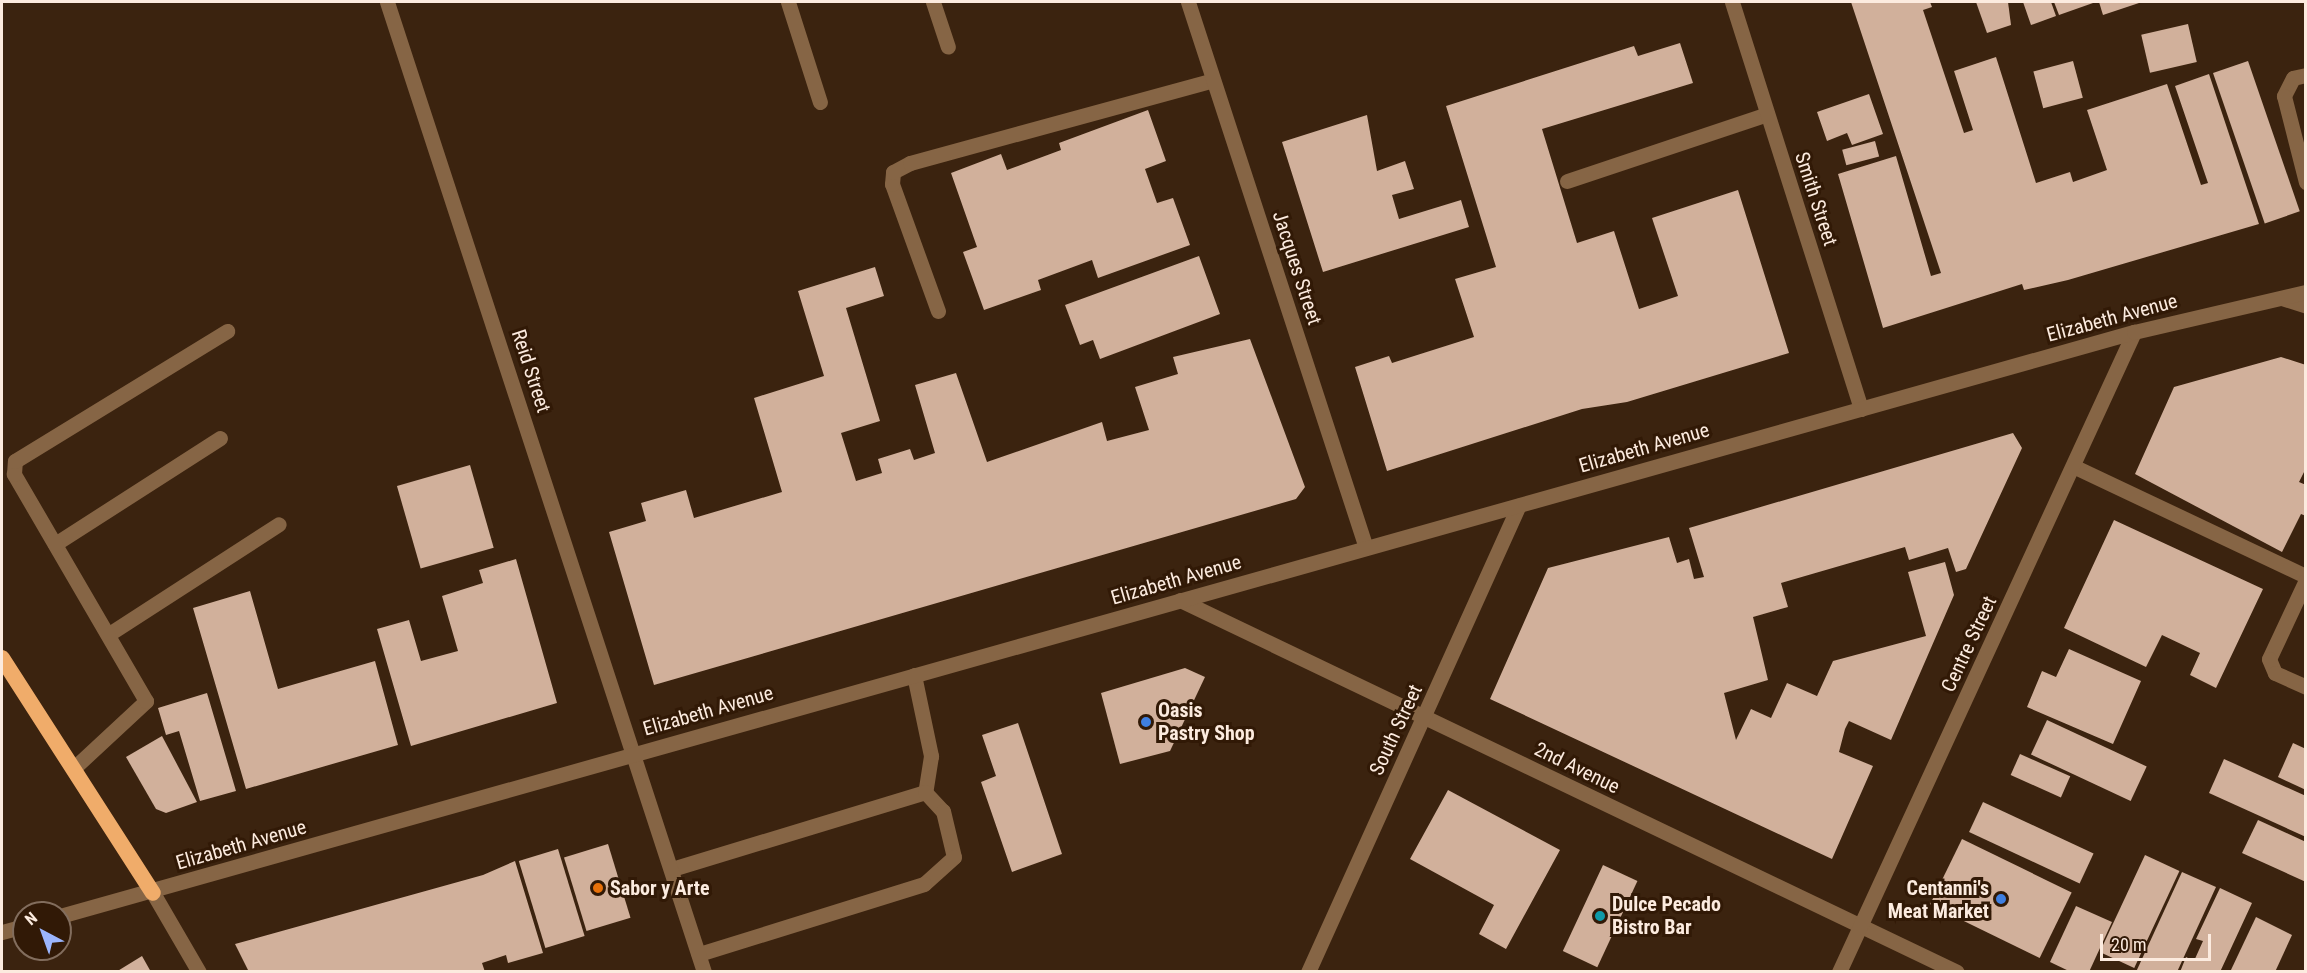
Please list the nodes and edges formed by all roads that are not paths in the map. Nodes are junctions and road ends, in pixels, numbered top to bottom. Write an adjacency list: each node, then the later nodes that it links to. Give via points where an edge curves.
1 (387, 2): 33 (street, Reid Street)
2 (788, 2): 9 (street)
3 (933, 2): 6 (street)
4 (1188, 2): 8 (street, Jacques Street)
5 (1732, 2): 10 (street, Smith Street)
6 (948, 47)
7 (2306, 75): 12 (street, via 2293,78 2284,96)
8 (1213, 80): 16 (street, via 910,163 893,172 892,184); 25 (street, Jacques Street)
9 (820, 102)
10 (1767, 114): 11 (street); 19 (street, Smith Street)
11 (1567, 181)
12 (2306, 182)
13 (2306, 292): 14 (street, Elizabeth Avenue)
14 (2282, 298): 15 (street); 18 (street, Elizabeth Avenue)
15 (2306, 306)
16 (938, 311)
17 (227, 331): 24 (street, via 15,461 14,474)
18 (2134, 332): 19 (street, Elizabeth Avenue); 21 (street, Centre Street)
19 (1861, 409): 22 (street, Elizabeth Avenue)
20 (220, 438): 24 (street)
21 (2075, 467): 26 (street); 39 (street, Centre Street)
22 (1519, 505): 25 (street, Elizabeth Avenue); 32 (street, South Street)
23 (279, 524): 28 (street)
24 (55, 544): 28 (street)
25 (1366, 548): 27 (street, Elizabeth Avenue)
26 (2306, 578): 31 (street, via 2269,659 2275,673)
27 (1179, 600): 30 (street, Elizabeth Avenue); 32 (street, 2nd Avenue)
28 (109, 634): 34 (street, via 147,701)
29 (2, 658): 34 (highway)
30 (914, 675): 33 (street, Elizabeth Avenue); 35 (street, via 932,756)
31 (2306, 687)
32 (1425, 718): 39 (street, 2nd Avenue); 43 (street, South Street)
33 (636, 753): 36 (street, Reid Street); 37 (street, Elizabeth Avenue)
34 (75, 767): 37 (highway)
35 (925, 792): 36 (street); 40 (street, via 943,811 954,857 924,884)
36 (672, 869): 40 (street, Reid Street)
37 (153, 892): 38 (street, Elizabeth Avenue); 41 (street)
38 (72, 913)
39 (1860, 926): 44 (street, Centre Street); 45 (street, 2nd Avenue)
40 (699, 954): 42 (street, Reid Street)
41 (199, 972)
42 (704, 972)
43 (1308, 972)
44 (1839, 972)
45 (1957, 972)

